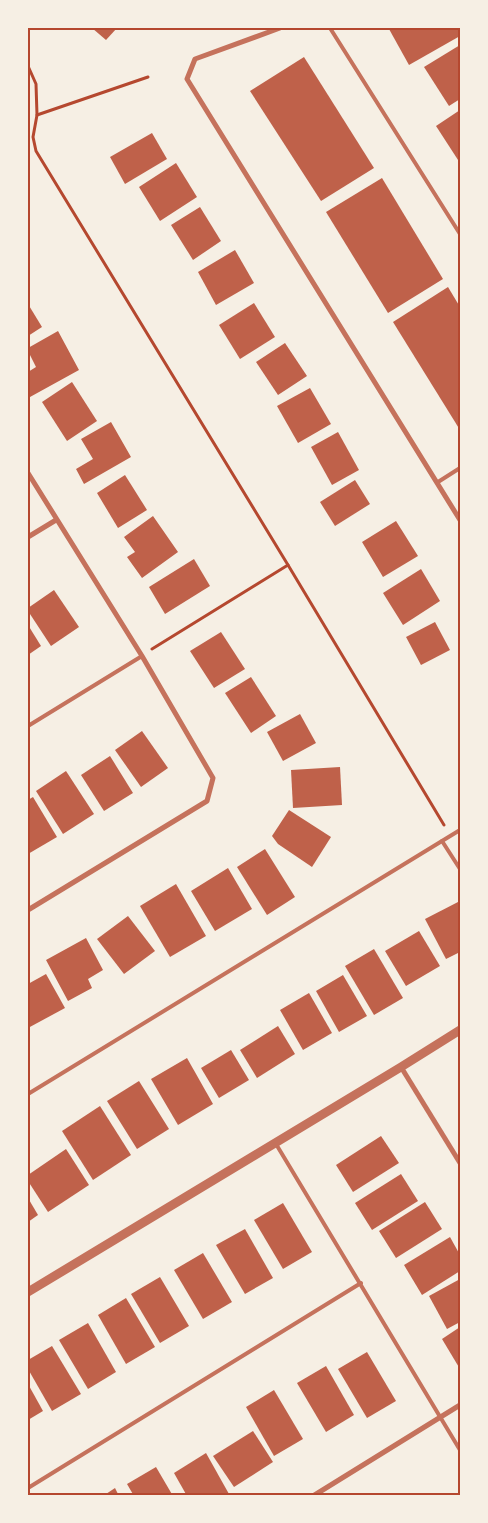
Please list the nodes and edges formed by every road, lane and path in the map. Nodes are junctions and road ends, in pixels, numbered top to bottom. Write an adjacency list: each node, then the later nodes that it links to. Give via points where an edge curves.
1 (280, 28): 9 (street, via 195,59 187,79)
2 (330, 28): 6 (lane)
3 (28, 66): 5 (path, via 36,84)
4 (148, 77): 5 (path)
5 (38, 115): 13 (path, via 33,138 36,151)
6 (460, 234)
7 (460, 468): 9 (lane)
8 (28, 473): 10 (street)
9 (438, 482): 11 (street)
10 (56, 520): 12 (street); 14 (street)
11 (460, 520)
12 (28, 537)
13 (288, 565): 14 (path); 17 (path)
14 (142, 656): 15 (lane); 20 (street, via 213,778 207,801)
15 (28, 726)
16 (460, 830): 17 (lane)
17 (450, 836): 18 (lane)
18 (442, 841): 19 (lane); 23 (lane)
19 (460, 869)
20 (28, 910)
21 (460, 1030): 22 (street)
22 (401, 1068): 24 (street); 25 (street)
23 (28, 1094)
24 (274, 1142): 26 (lane); 27 (street)
25 (460, 1163)
26 (361, 1283): 29 (lane); 31 (lane)
27 (28, 1292)
28 (460, 1405): 29 (street)
29 (441, 1418): 30 (lane); 32 (street)
30 (460, 1450)
31 (28, 1488)
32 (313, 1496)

